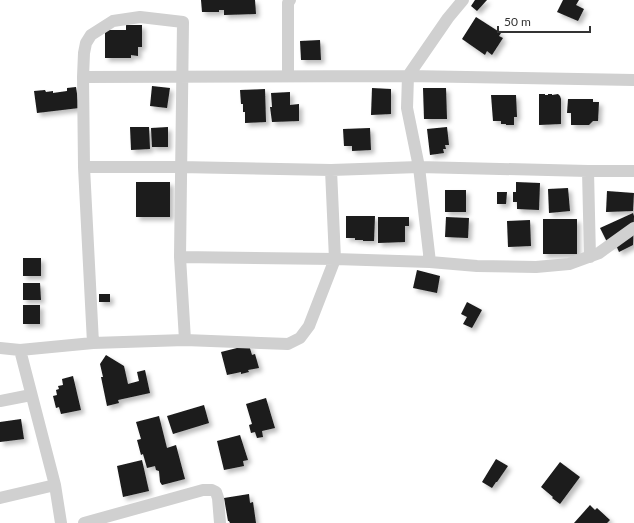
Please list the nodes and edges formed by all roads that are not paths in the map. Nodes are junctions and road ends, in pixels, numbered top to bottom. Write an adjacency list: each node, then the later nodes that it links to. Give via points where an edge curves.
1 (290, 0): 3 (street)
2 (463, 0): 4 (street)
3 (288, 76): 4 (street); 6 (street)
4 (408, 76): 7 (street); 10 (street, via 407,108)
5 (83, 77): 6 (street); 6 (street, via 84,53 91,35 112,20 140,17 183,22); 8 (street)
6 (182, 77): 9 (street)
7 (634, 80)
8 (84, 167): 9 (street); 20 (street)
9 (180, 167): 11 (street); 15 (street)
10 (419, 167): 11 (street); 12 (street); 18 (street)
11 (331, 170): 17 (street)
12 (588, 171): 13 (street); 16 (street)
13 (634, 171)
14 (634, 228): 16 (street)
15 (180, 257): 17 (street); 19 (street)
16 (590, 257): 18 (street, via 569,264 536,267)
17 (335, 259): 18 (street); 19 (street, via 309,326 300,338 288,344)
18 (430, 262)
19 (185, 340): 20 (street)
20 (93, 343): 22 (street)
21 (0, 348): 22 (street)
22 (20, 350): 23 (street)
23 (31, 394): 24 (street); 25 (street)
24 (0, 402)
25 (55, 485): 26 (street); 27 (street)
26 (0, 498)
27 (61, 523)
28 (84, 523): 29 (street, via 203,490 212,490 218,498)
29 (220, 523)

